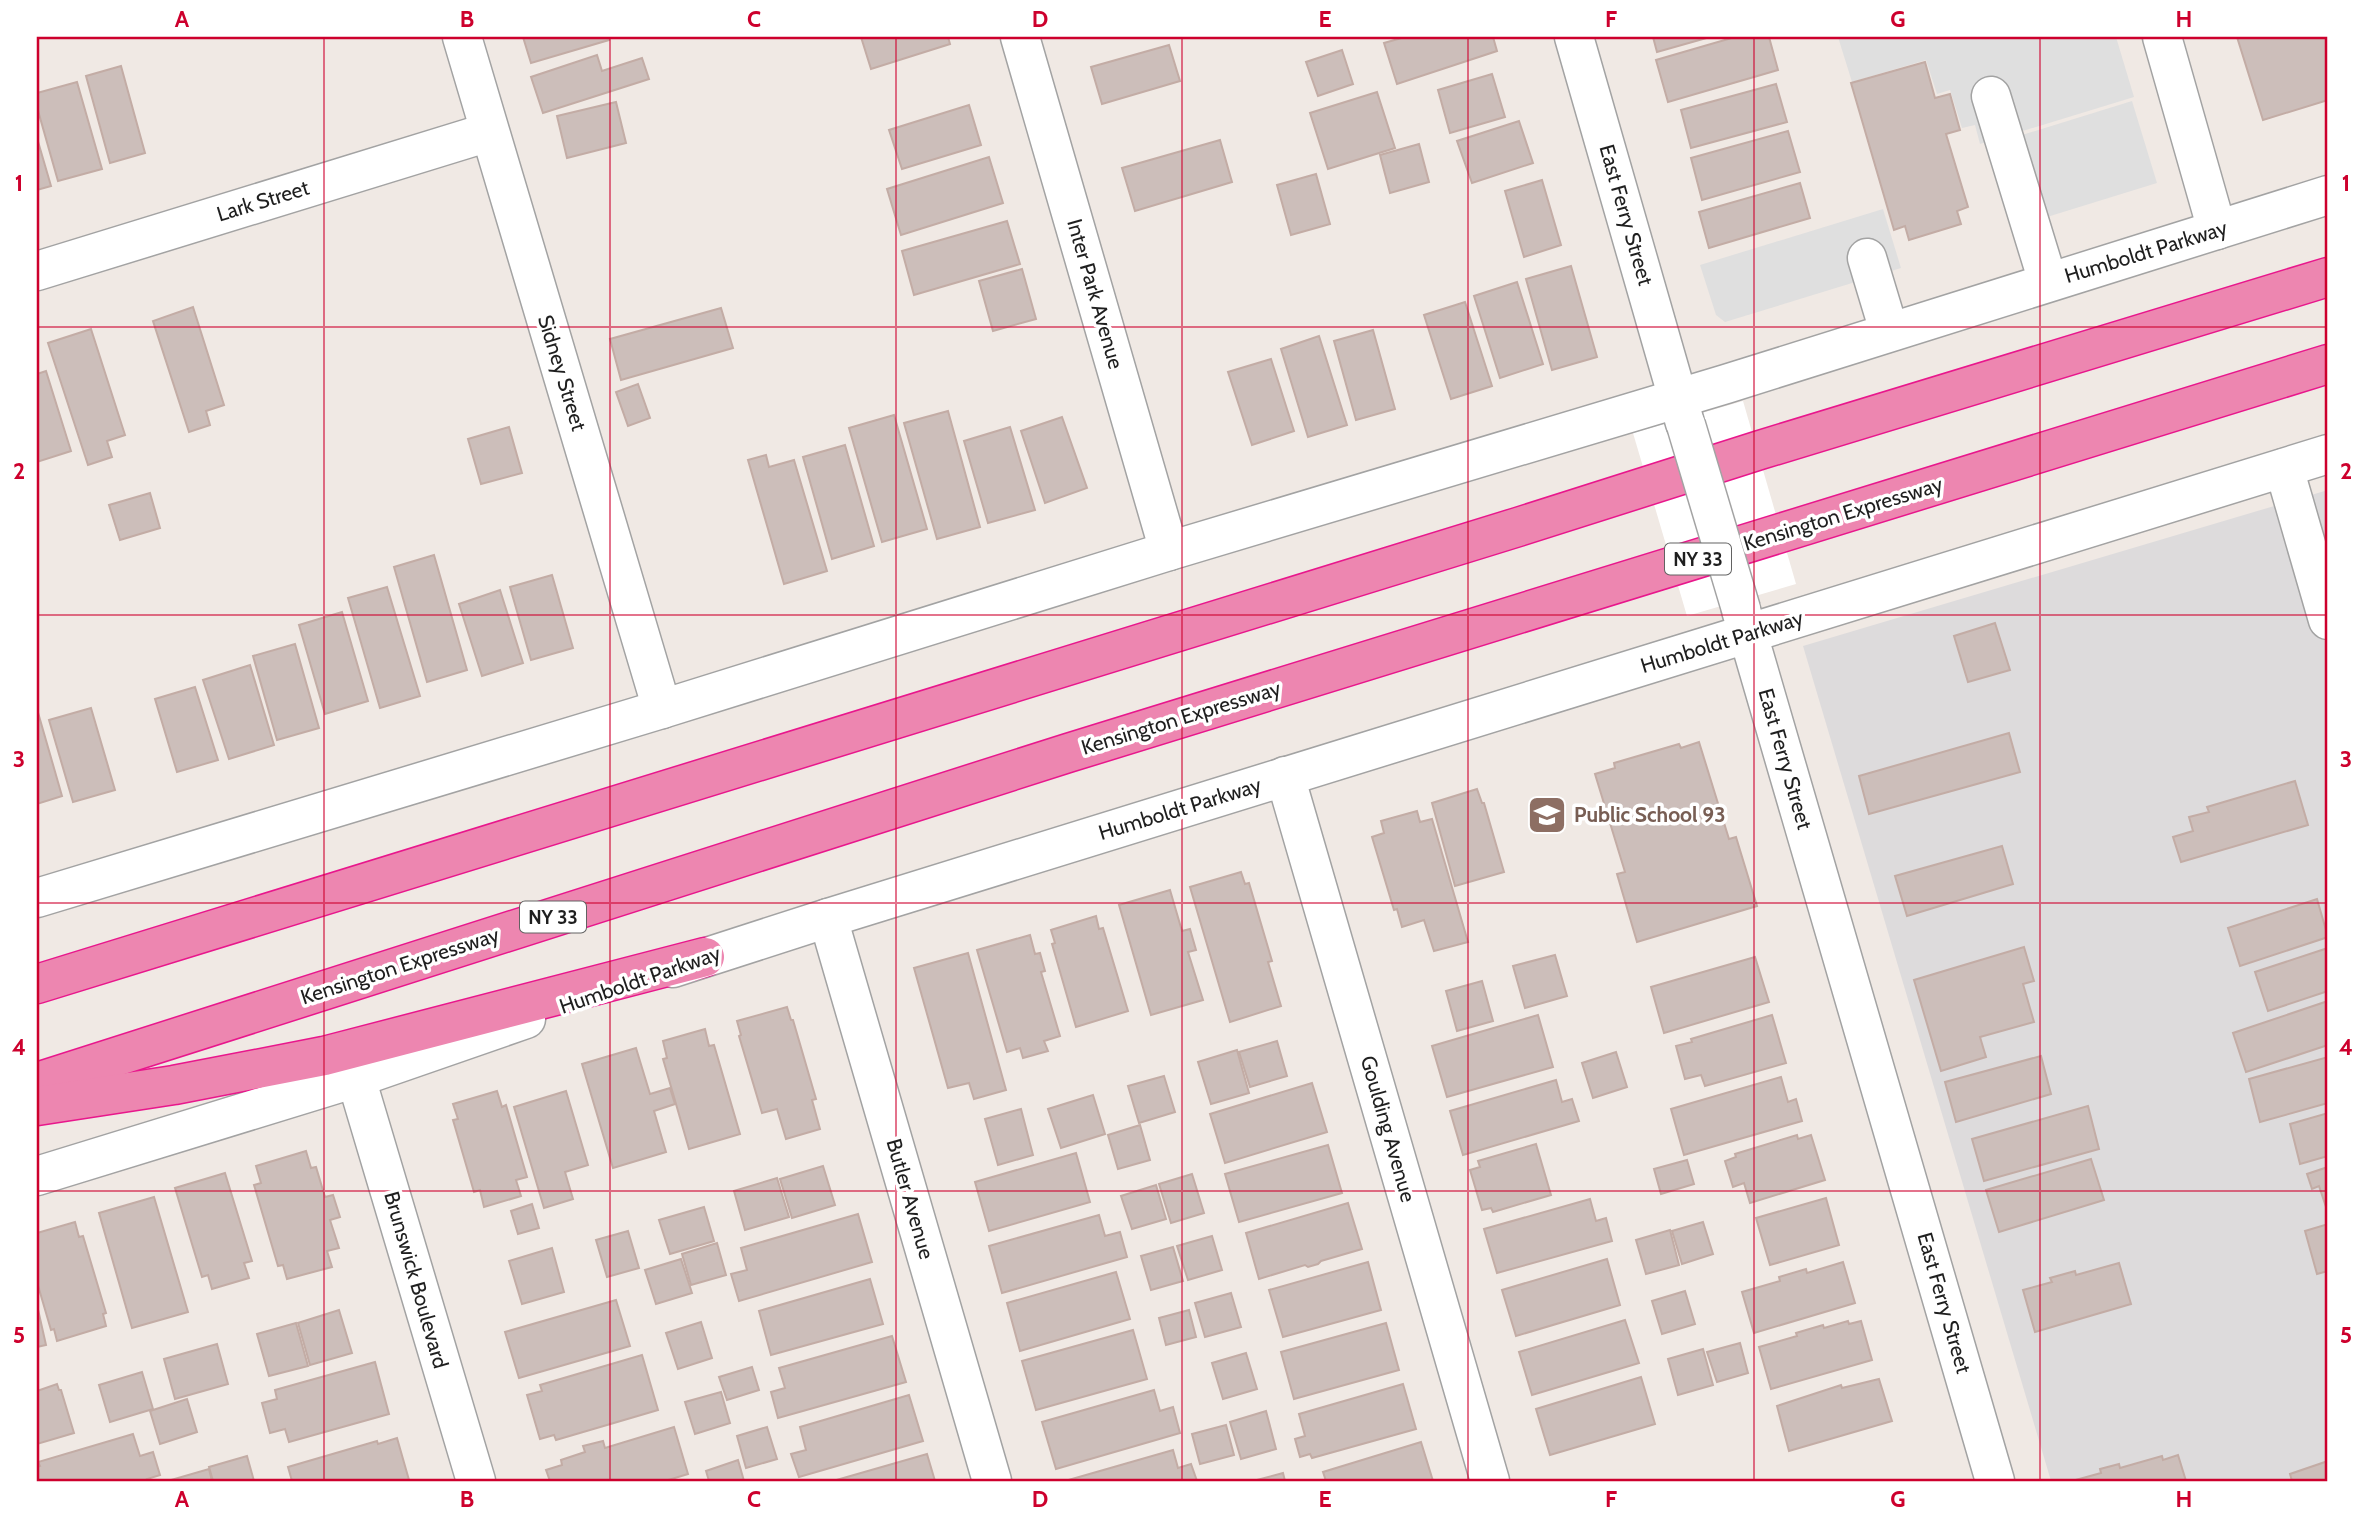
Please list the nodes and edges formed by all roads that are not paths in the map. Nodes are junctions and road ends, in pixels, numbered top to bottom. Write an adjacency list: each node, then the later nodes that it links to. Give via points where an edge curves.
1 (462, 37): 6 (street, Sidney Street)
2 (1020, 37): 18 (street, Inter Park Avenue)
3 (1574, 37): 15 (street, East Ferry Street)
4 (2162, 37): 8 (street)
5 (1991, 96): 12 (street)
6 (489, 132): 10 (street, Lark Street); 21 (street, Sidney Street)
7 (2328, 195): 8 (street, Humboldt Parkway)
8 (2217, 230): 12 (street, Humboldt Parkway)
9 (1867, 258): 13 (street)
10 (37, 271)
11 (2328, 277): 26 (highway)
12 (2048, 282): 13 (street, Humboldt Parkway)
13 (1889, 331): 15 (street, Humboldt Parkway)
14 (2328, 364): 28 (highway, Kensington Expressway / NY 33, via 1068,753)
15 (1682, 411): 18 (street, Humboldt Parkway); 20 (street, East Ferry Street, bridge)
16 (2328, 454): 17 (street, Humboldt Parkway)
17 (2284, 468): 19 (street); 20 (street, Humboldt Parkway)
18 (1169, 551): 21 (street, Humboldt Parkway)
19 (2328, 620)
20 (1744, 621): 22 (street, Humboldt Parkway); 34 (street, East Ferry Street)
21 (662, 709): 23 (street, Humboldt Parkway)
22 (1285, 776): 24 (street, Humboldt Parkway); 33 (street, Goulding Avenue)
23 (37, 898)
24 (828, 918): 25 (street, Humboldt Parkway); 32 (street, Butler Avenue)
25 (705, 957): 27 (street, Humboldt Parkway); 29 (highway, via 324,1056)
26 (37, 984)
27 (356, 1078): 30 (street, Humboldt Parkway); 31 (street, Brunswick Boulevard)
28 (37, 1082)
29 (37, 1106)
30 (37, 1176)
31 (476, 1481)
32 (992, 1481)
33 (1490, 1481)
34 (1995, 1481)

